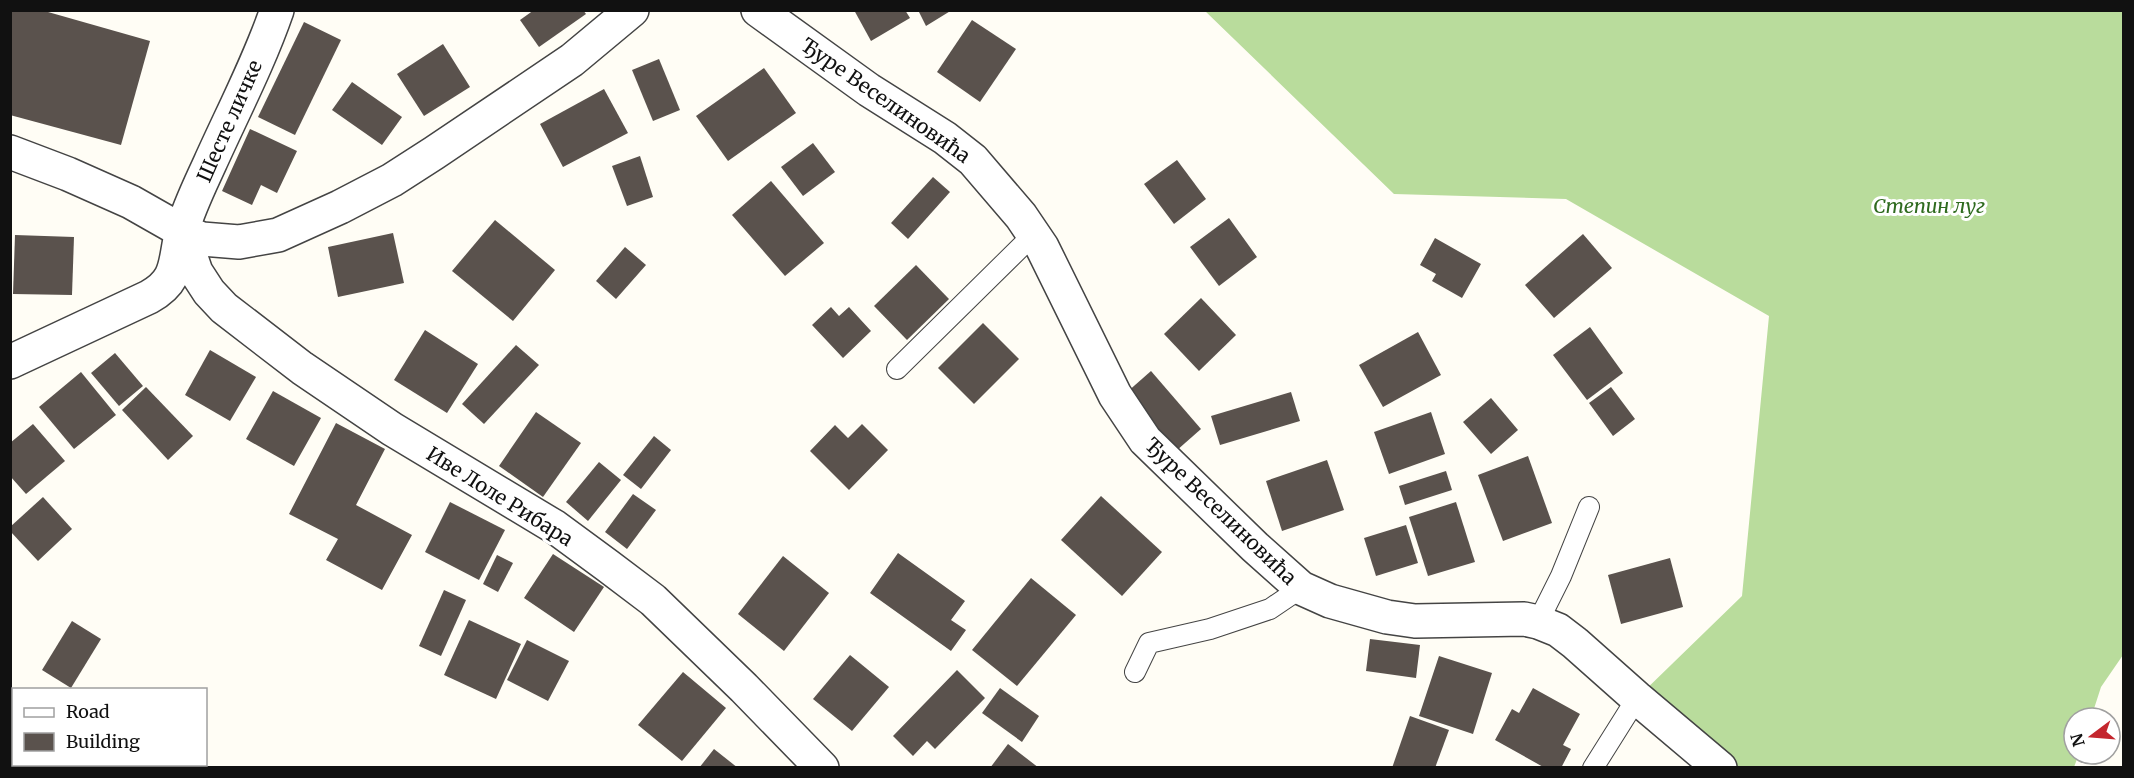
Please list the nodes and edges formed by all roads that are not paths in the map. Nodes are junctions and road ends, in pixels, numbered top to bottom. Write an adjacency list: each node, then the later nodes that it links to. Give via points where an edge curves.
1 (277, 10): 5 (street, Шесте личке)
2 (632, 10): 5 (street, via 563,67 392,180 340,207 278,235 247,241 220,242)
3 (758, 10): 6 (street, Ђуре Веселиновића, via 973,160)
4 (10, 152): 5 (street, via 131,202)
5 (182, 231): 7 (street, Шесте личке, via 177,265 160,291); 14 (street, Иве Лоле Рибара, via 196,272 224,308 302,368 392,429 555,527 653,600)
6 (1034, 234): 8 (lane); 10 (street, Ђуре Веселиновића, via 1115,395 1145,440)
7 (10, 362)
8 (897, 369)
9 (1589, 507): 11 (lane)
10 (1301, 588): 11 (street, Ђуре Веселиновића, via 1330,601 1387,617 1415,621); 12 (lane, via 1270,609 1149,643)
11 (1538, 622): 13 (street, Ђуре Веселиновића, via 1575,643)
12 (1135, 672)
13 (1636, 698): 15 (lane); 16 (street, Ђуре Веселиновића)
14 (822, 768)
15 (1593, 768)
16 (1720, 768)

